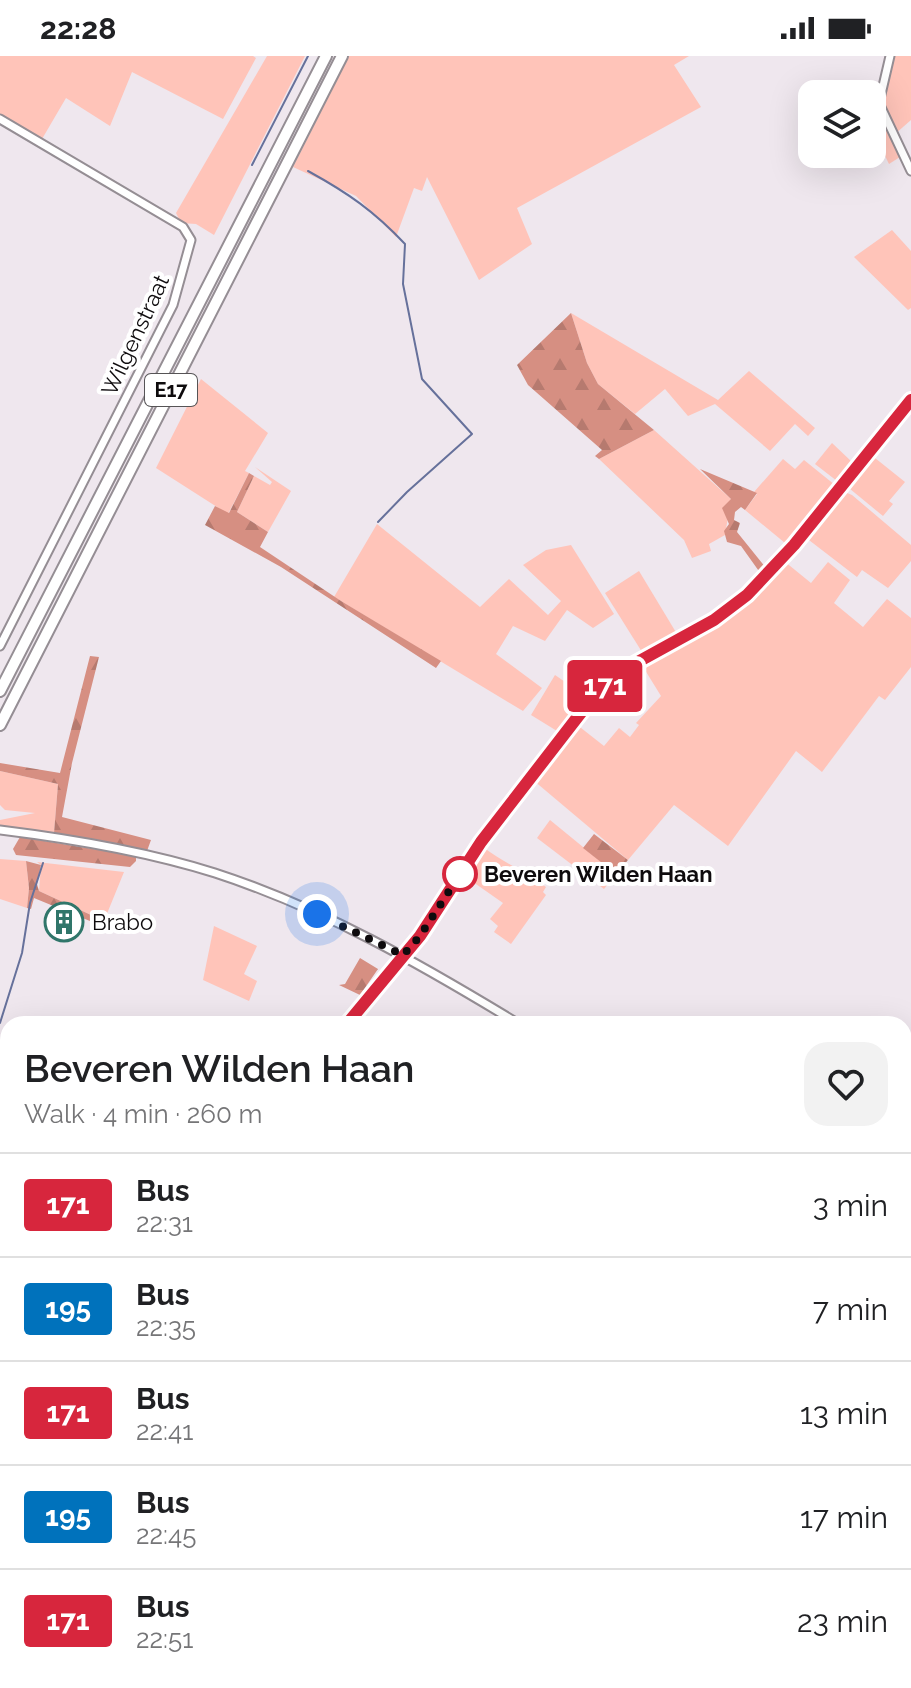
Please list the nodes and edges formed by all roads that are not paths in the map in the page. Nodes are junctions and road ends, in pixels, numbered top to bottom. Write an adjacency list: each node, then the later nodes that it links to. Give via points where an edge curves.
1 (326, 56): 8 (highway, E17)
2 (342, 56): 9 (highway, E17)
3 (890, 56): 5 (street, via 879,103)
4 (0, 119): 7 (street, Wilgenstraat, via 183,227 191,240 173,305)
5 (911, 171)
6 (911, 400): 11 (street, via 747,595 714,620 625,669 593,699 521,787)
7 (0, 646)
8 (0, 691)
9 (0, 725)
10 (0, 830): 11 (street, via 120,848 216,873)
11 (403, 955): 12 (street); 13 (street)
12 (353, 1016)
13 (506, 1016)

